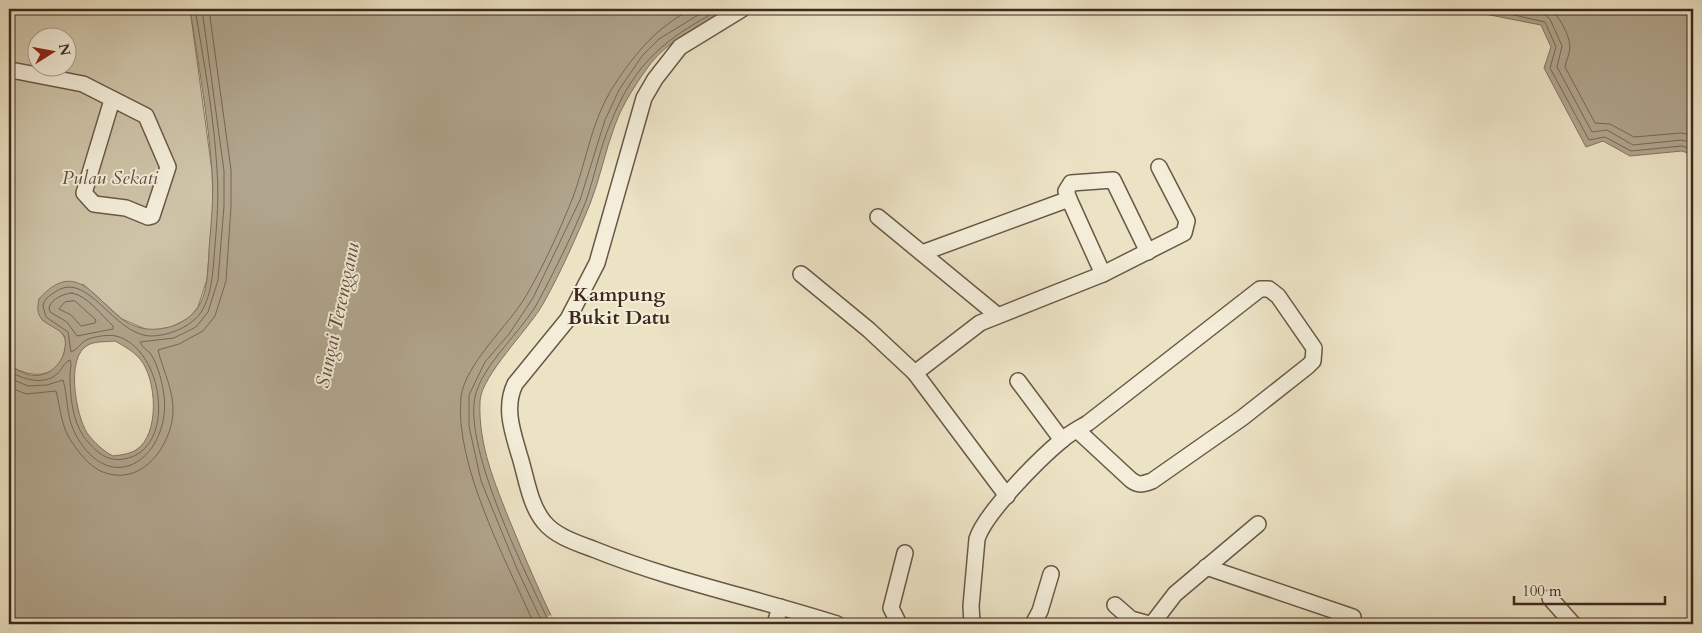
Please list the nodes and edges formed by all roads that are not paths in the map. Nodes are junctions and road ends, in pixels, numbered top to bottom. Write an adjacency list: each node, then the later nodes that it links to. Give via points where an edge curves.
1 (742, 9): 23 (street, via 680,47 655,79 644,98 598,263 568,319 515,384 510,394 509,409 535,506 544,522 572,540 623,562)
2 (9, 72): 3 (street, via 83,84 146,116 168,167 152,216 126,208 94,204 84,193)
3 (112, 100)
4 (1159, 167): 7 (street, via 1187,227 1184,233)
5 (1069, 199): 7 (street, via 1066,191 1071,183 1113,180); 8 (street); 10 (street)
6 (878, 217): 8 (street)
7 (1148, 252): 10 (street)
8 (922, 253): 11 (street)
9 (800, 274): 12 (street, via 869,330)
10 (1103, 274): 11 (street)
11 (997, 315): 12 (street, via 964,334)
12 (915, 373): 16 (street)
13 (1018, 381): 15 (street)
14 (1077, 430): 14 (street, via 1260,289 1269,289 1278,296 1314,348 1313,361 1279,389 1234,424 1143,484 1131,480); 15 (street)
15 (1062, 440): 16 (street)
16 (1006, 496): 27 (street, via 985,521 977,539)
17 (1258, 524): 19 (street)
18 (905, 553): 26 (street, via 892,608)
19 (1206, 567): 29 (street, via 1166,603); 30 (street, via 1354,617)
20 (1051, 574): 28 (street)
21 (1550, 598): 31 (street)
22 (1115, 605): 29 (street, via 1131,619)
23 (780, 608): 24 (street); 25 (street)
24 (774, 624)
25 (837, 624)
26 (899, 624)
27 (972, 624)
28 (1033, 624)
29 (1150, 624)
30 (1347, 624)
31 (1573, 624)

